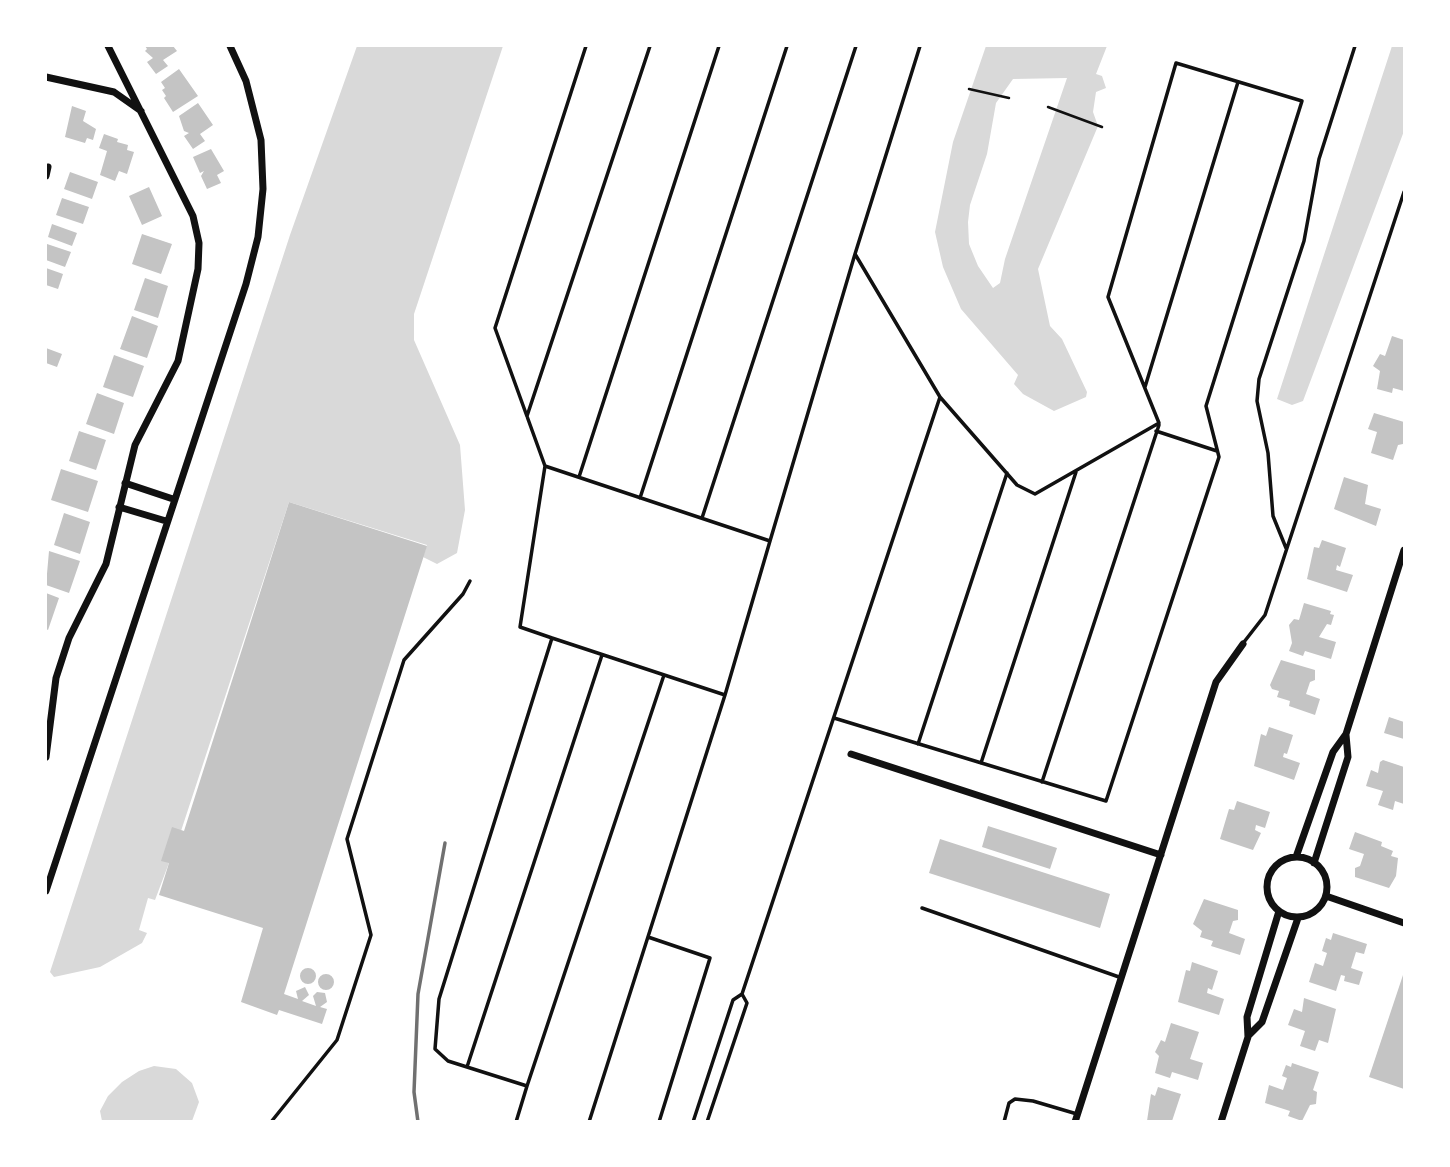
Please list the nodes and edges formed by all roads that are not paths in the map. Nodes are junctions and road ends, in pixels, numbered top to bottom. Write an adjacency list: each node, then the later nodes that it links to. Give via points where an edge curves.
1 (108, 46): 12 (street)
2 (230, 46): 27 (street, via 246,81 261,140 263,189 258,237)
3 (586, 46): 17 (lane, via 495,328)
4 (650, 46): 17 (lane)
5 (719, 46): 24 (lane)
6 (787, 46): 26 (lane)
7 (856, 46): 29 (lane)
8 (920, 46): 14 (lane)
9 (1355, 46): 32 (lane, via 1319,159 1304,241 1259,379 1257,401 1268,453 1273,516)
10 (46, 77): 12 (street, via 114,92)
11 (1238, 82): 15 (lane); 15 (lane, via 1176,63 1108,297); 20 (lane, via 1302,101 1206,406)
12 (145, 114): 25 (street, via 193,216 198,269 178,361 135,445)
13 (1405, 192): 32 (lane)
14 (855, 254): 16 (lane); 31 (lane)
15 (1145, 387): 18 (lane)
16 (940, 397): 23 (lane); 40 (lane)
17 (527, 416): 21 (lane)
18 (1160, 423): 19 (lane); 22 (lane)
19 (1156, 431): 20 (lane); 46 (lane)
20 (1217, 451): 46 (lane, via 1219,457 1106,801)
21 (545, 466): 24 (lane); 35 (lane, via 520,627)
22 (1077, 471): 23 (lane, via 1035,494 1017,485); 45 (lane)
23 (1007, 473): 42 (lane)
24 (579, 477): 26 (lane)
25 (125, 483): 27 (street); 28 (street)
26 (640, 498): 29 (lane)
27 (173, 499): 30 (street)
28 (119, 507): 30 (street); 44 (street, via 106,564 69,638 56,678)
29 (702, 518): 31 (lane)
30 (166, 522): 50 (street)
31 (770, 541): 39 (lane)
32 (1286, 548): 36 (lane, via 1265,615)
33 (1405, 550): 41 (street)
34 (470, 581): 63 (lane, via 404,660 347,839 371,935 337,1040)
35 (552, 638): 37 (lane); 60 (lane, via 439,999 435,1049 448,1061)
36 (1243, 644): 47 (street, via 1216,682)
37 (601, 655): 38 (lane); 60 (lane)
38 (664, 676): 39 (lane); 61 (lane)
39 (725, 695): 56 (lane)
40 (834, 718): 42 (lane); 58 (lane)
41 (1346, 734): 48 (street, via 1333,752); 49 (street, via 1348,757)
42 (918, 744): 45 (lane)
43 (851, 754): 47 (street)
44 (46, 757)
45 (981, 763): 46 (lane)
46 (1042, 782)
47 (1161, 855): 57 (street)
48 (1296, 857): 49 (street); 53 (street, via 1278,864 1269,875 1267,890)
49 (1314, 863): 51 (street, via 1324,873)
50 (46, 891)
51 (1326, 897): 54 (street, via 1310,915); 55 (street)
52 (922, 908): 57 (lane)
53 (1279, 911): 54 (street); 59 (street, via 1247,1017)
54 (1297, 918): 59 (street, via 1262,1022)
55 (1405, 923)
56 (648, 937): 65 (lane); 66 (lane, via 710,958)
57 (1121, 978): 62 (street)
58 (742, 994): 67 (lane, via 733,1000); 68 (lane, via 747,1003)
59 (1249, 1035): 70 (street)
60 (467, 1067): 61 (lane)
61 (527, 1086): 64 (lane)
62 (1076, 1118): 69 (lane, via 1015,1099)
63 (271, 1122)
64 (516, 1122)
65 (589, 1122)
66 (659, 1122)
67 (693, 1122)
68 (707, 1122)
69 (1003, 1122)
70 (1221, 1122)

